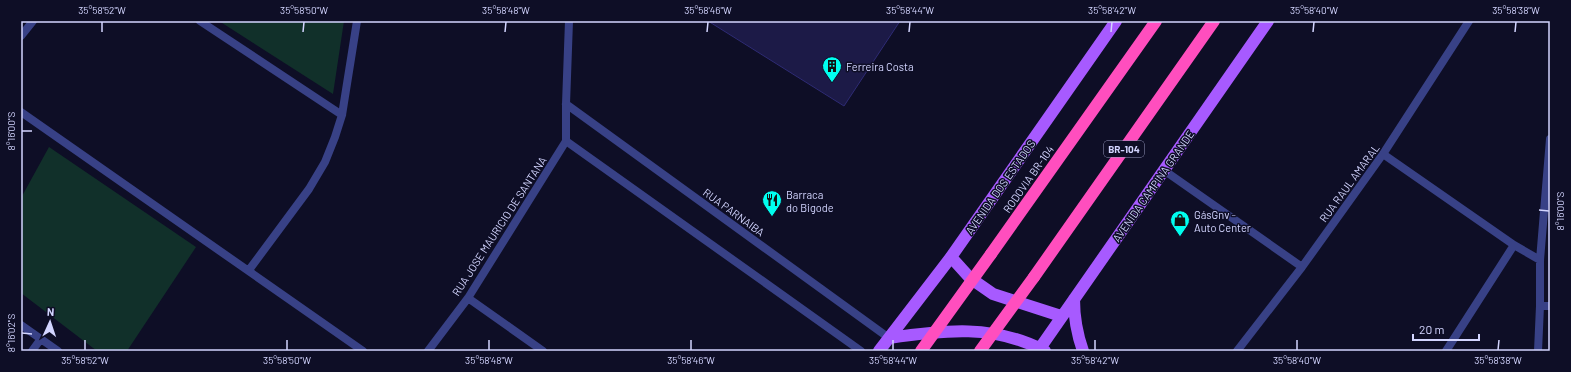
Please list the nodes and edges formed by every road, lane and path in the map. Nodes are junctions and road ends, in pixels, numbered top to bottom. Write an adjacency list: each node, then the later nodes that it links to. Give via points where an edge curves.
1 (32, 21): 10 (street)
2 (200, 21): 13 (street)
3 (357, 21): 13 (street)
4 (569, 21): 11 (street)
5 (1116, 21): 19 (main road, AVENIDA DOS ESTADOS)
6 (1156, 21): 39 (highway, RODOVIA BR-104, bridge)
7 (1214, 21): 40 (highway, BR-104, bridge)
8 (1268, 21): 17 (main road, AVENIDA CAMPINA GRANDE)
9 (1469, 21): 16 (street, RUA RAUL AMARAL)
10 (21, 36)
11 (566, 104): 15 (street); 29 (street, RUA PARNAIBA)
12 (21, 112): 22 (street)
13 (342, 115): 22 (street, via 325,162)
14 (1550, 139): 20 (street)
15 (566, 142): 23 (street, RUA JOSE MAURICIO DE SANTANA); 37 (street)
16 (1383, 154): 18 (street); 21 (street, RUA RAUL AMARAL)
17 (1165, 171): 21 (street); 24 (main road, AVENIDA CAMPINA GRANDE)
18 (1514, 245): 20 (street); 43 (street)
19 (951, 257): 27 (main road, via 970,278 993,294); 29 (main road, AVENIDA DOS ESTADOS)
20 (1540, 260): 25 (street)
21 (1302, 267): 42 (street, RUA RAUL AMARAL)
22 (249, 270): 34 (street)
23 (468, 298): 35 (street, RUA JOSE MAURICIO DE SANTANA); 36 (street)
24 (1074, 299): 27 (main road, AVENIDA CAMPINA GRANDE); 41 (main road, via 1074,319)
25 (1540, 306): 26 (street); 44 (street)
26 (1550, 306)
27 (1061, 316): 31 (main road, AVENIDA CAMPINA GRANDE)
28 (21, 325): 30 (street)
29 (889, 338): 31 (main road, via 960,331 995,332 1020,339); 38 (main road, AVENIDA DOS ESTADOS)
30 (40, 340): 32 (street); 33 (street)
31 (1041, 350)
32 (32, 351)
33 (58, 351)
34 (363, 351)
35 (428, 351)
36 (543, 351)
37 (861, 351)
38 (880, 351)
39 (921, 351)
40 (980, 351)
41 (1083, 351)
42 (1236, 351)
43 (1446, 351)
44 (1538, 351)

